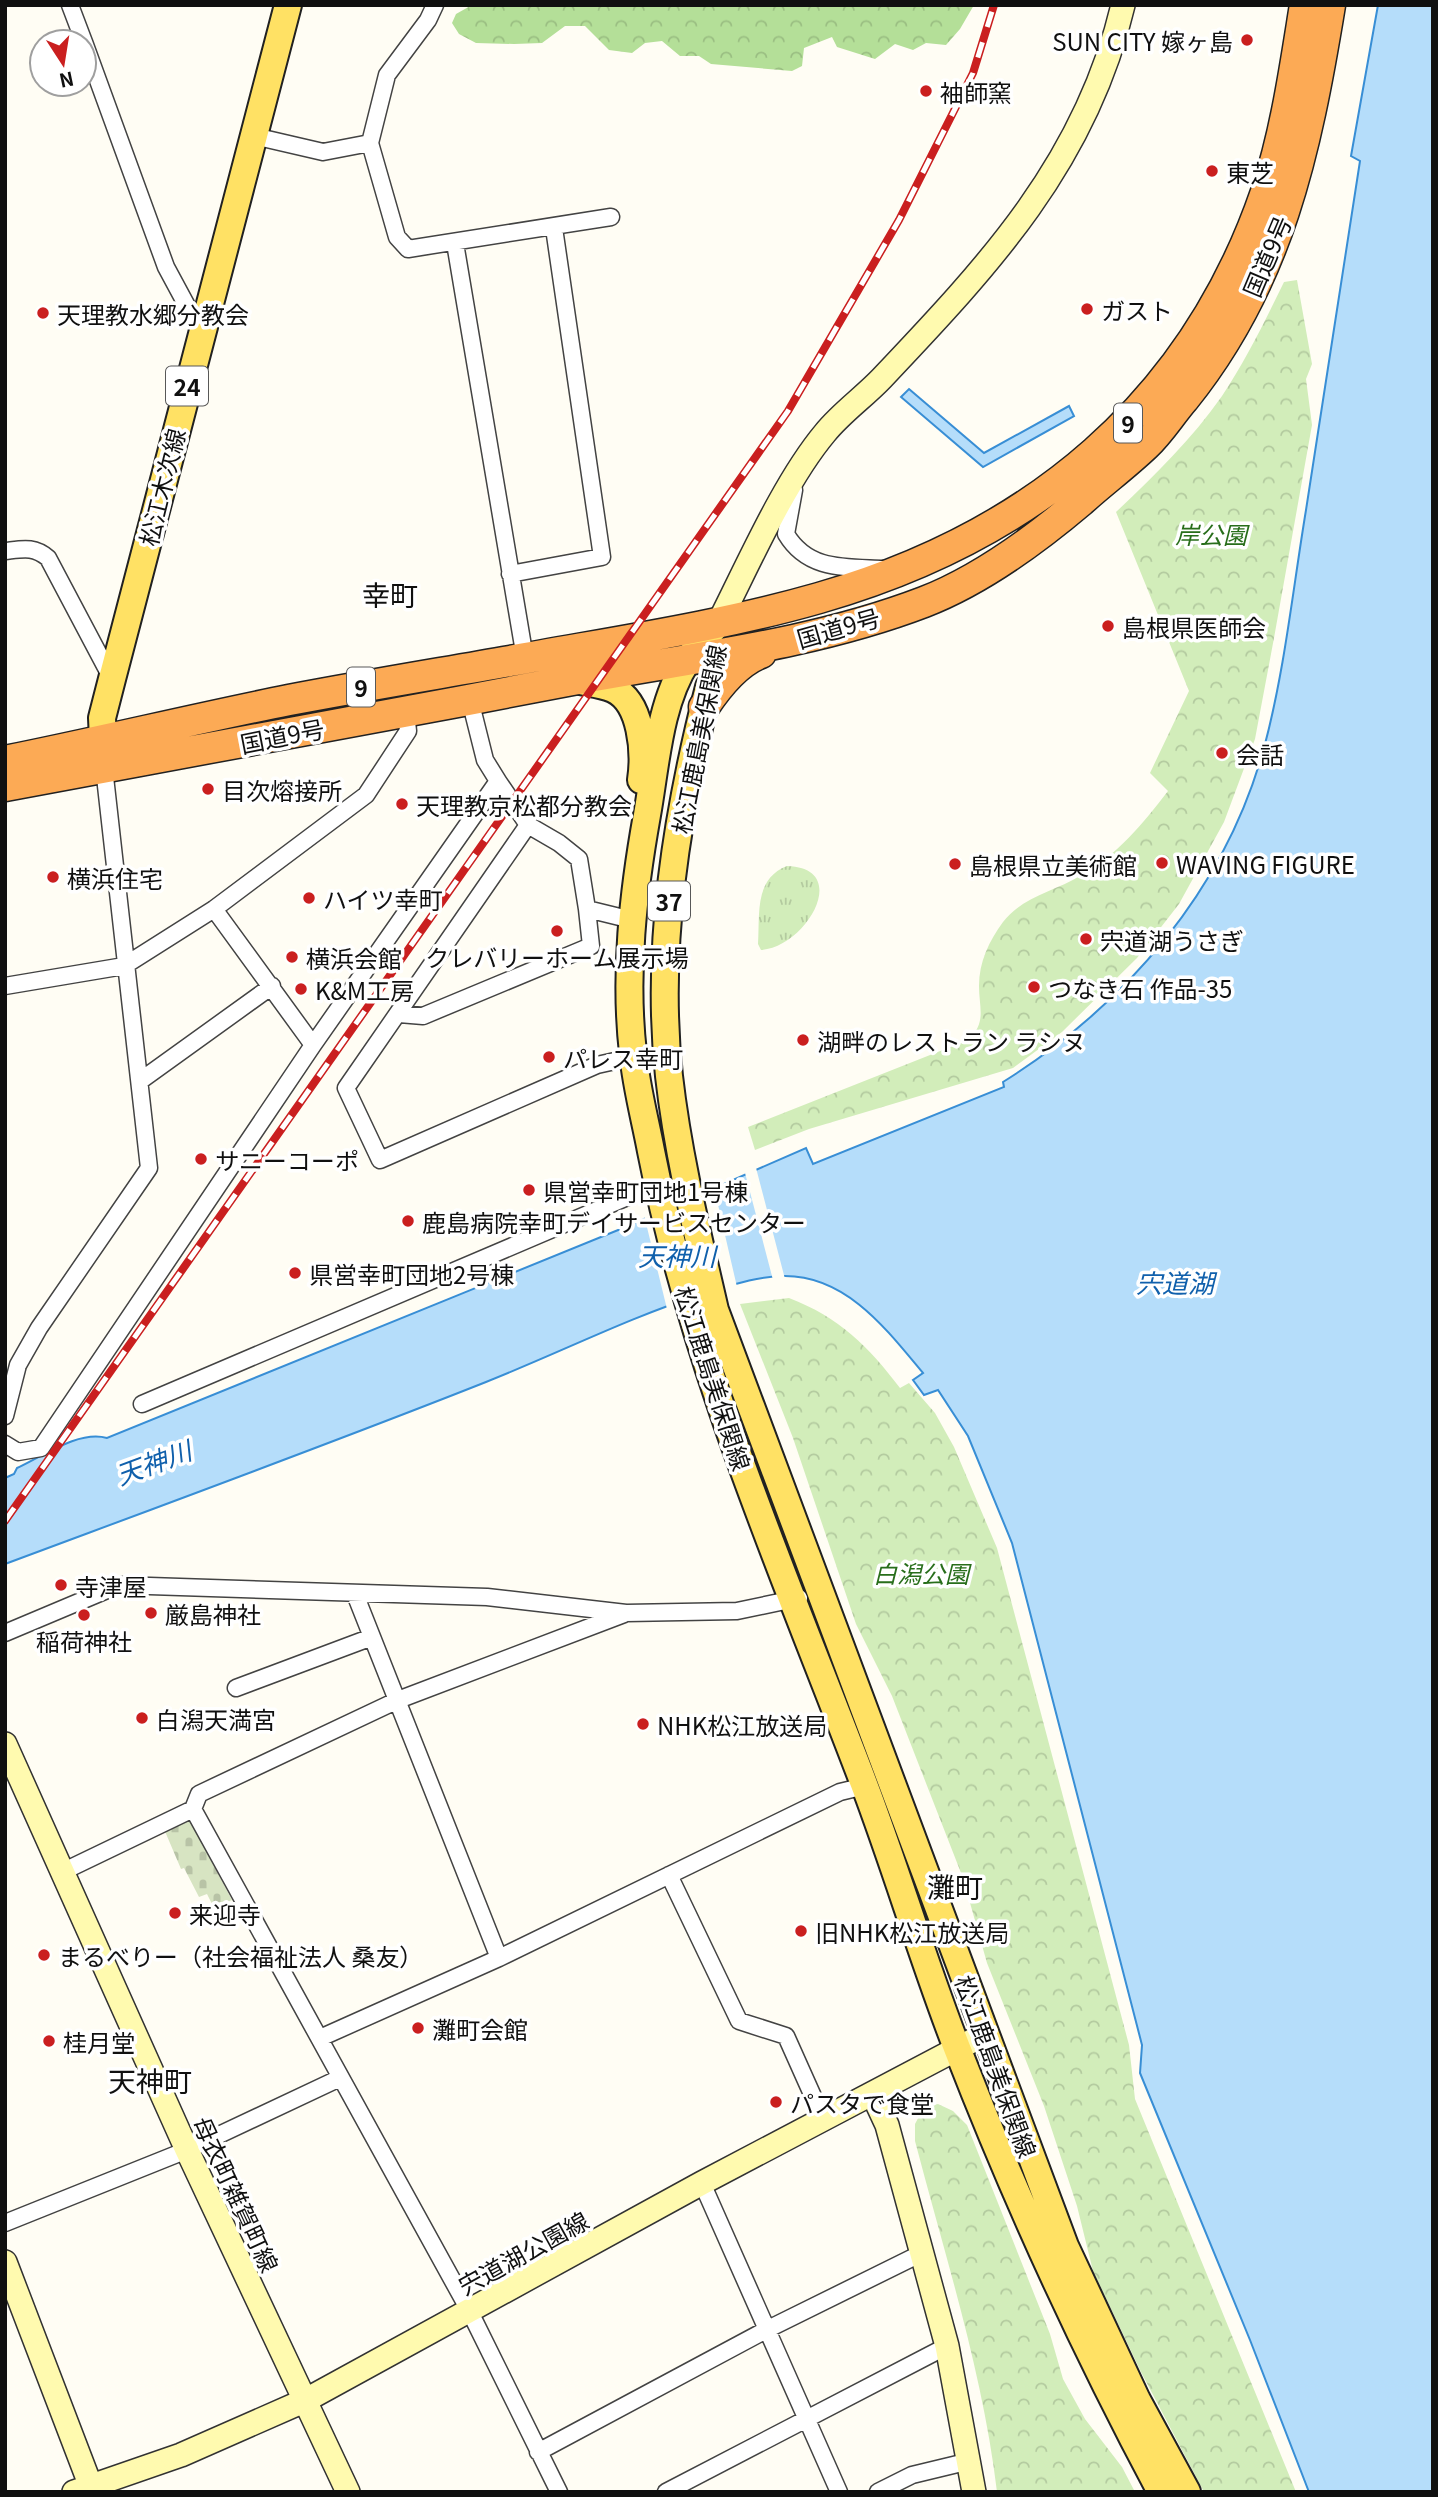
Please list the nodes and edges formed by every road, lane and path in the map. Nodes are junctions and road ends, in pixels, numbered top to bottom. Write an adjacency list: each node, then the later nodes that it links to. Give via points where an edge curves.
1 (70, 5): 7 (street)
2 (288, 5): 9 (main road, 松江木次線 / 24)
3 (435, 5): 10 (street, via 387,75)
4 (1123, 5): 15 (main road, via 1100,83 1048,184 973,282 866,396 825,432)
5 (1306, 5): 17 (highway, 国道9号 / 9, via 1266,190 1230,278 1190,348 1128,423 1034,501 971,539)
6 (1330, 5): 20 (highway, 国道9号 / 9, via 1289,202 1256,287 1210,367 1148,443 1051,526 987,569 927,601)
7 (79, 28)
8 (98, 80): 14 (street, via 166,267)
9 (254, 136): 10 (street, via 323,152); 14 (main road, 松江木次線 / 24)
10 (370, 143): 13 (street, via 403,246 413,250)
11 (611, 217): 12 (street)
12 (554, 228): 13 (street); 18 (street, via 602,557)
13 (455, 243): 18 (street)
14 (201, 332): 24 (main road, 松江木次線 / 24)
15 (801, 467): 17 (street, via 786,534 793,547 826,566); 19 (main road)
16 (5, 551): 24 (street, via 38,550 48,558)
17 (903, 570): 19 (highway, 国道9号 / 9, via 819,598)
18 (510, 573): 22 (street)
19 (719, 622): 21 (main road, 松江鹿島美保関線 / 37); 22 (highway, 国道9号 / 9); 23 (main road, 松江鹿島美保関線 / 37)
20 (804, 638): 21 (highway, 国道9号 / 9); 27 (highway, via 752,657 720,684)
21 (716, 657): 23 (highway, 国道9号 / 9); 27 (main road, 松江鹿島美保関線 / 37)
22 (525, 658): 29 (highway, 国道9号 / 9, via 290,700)
23 (686, 662): 25 (highway, 国道9号 / 9); 36 (main road, 松江鹿島美保関線 / 37, via 669,701)
24 (111, 679): 29 (main road, 松江木次線 / 24, via 102,718)
25 (575, 680): 26 (highway, 国道9号 / 9); 36 (main road, via 615,690 636,718 642,777 629,842)
26 (470, 699): 28 (highway, 国道9号 / 9); 31 (street, via 485,760)
27 (704, 707): 45 (main road, 松江鹿島美保関線 / 37, via 670,887 665,961 669,1076)
28 (406, 712): 29 (highway, 国道9号 / 9); 34 (street, via 408,731 366,795)
29 (103, 755): 30 (highway, 国道9号 / 9); 32 (highway, 国道9号 / 9); 37 (street)
30 (5, 761)
31 (498, 781): 33 (street); 41 (street)
32 (5, 786)
33 (528, 825): 35 (street, via 579,859); 40 (street)
34 (214, 909): 37 (street); 39 (street)
35 (587, 909): 36 (street); 40 (street, via 592,946 423,1016)
36 (632, 920): 42 (main road, 松江鹿島美保関線 / 37)
37 (124, 966): 38 (street); 43 (street)
38 (5, 986)
39 (272, 986): 41 (street); 43 (street)
40 (399, 1014): 42 (street, via 346,1088 380,1160 597,1065)
41 (313, 1045): 48 (street, via 41,1448 19,1452)
42 (633, 1057): 44 (main road, 松江鹿島美保関線 / 37)
43 (140, 1081): 47 (street, via 149,1168 39,1328 18,1365)
44 (660, 1194): 45 (main road, 松江鹿島美保関線 / 37); 46 (street)
45 (703, 1313): 49 (main road, 松江鹿島美保関線 / 37); 51 (main road, 松江鹿島美保関線 / 37)
46 (142, 1404)
47 (5, 1416)
48 (5, 1443)
49 (820, 1593): 51 (street); 63 (main road, 松江鹿島美保関線 / 37)
50 (355, 1594): 52 (street, via 487,1597); 53 (street, via 119,1585); 54 (street)
51 (791, 1600): 52 (street, via 737,1611); 58 (main road, 松江鹿島美保関線 / 37)
52 (626, 1613): 56 (street)
53 (5, 1633)
54 (372, 1637): 55 (street); 56 (street)
55 (236, 1688)
56 (398, 1700): 59 (street, via 199,1794); 62 (street)
57 (8, 1758): 60 (main road, 母衣町雑賀町線)
58 (865, 1786): 61 (street, via 840,1792); 65 (main road, 松江鹿島美保関線 / 37)
59 (193, 1809): 60 (street); 64 (street)
60 (62, 1872): 69 (main road, 母衣町雑賀町線)
61 (669, 1875): 62 (street); 68 (street, via 739,2021 786,2036)
62 (499, 1958): 64 (street)
63 (985, 2034): 65 (main road, 宍道湖公園線); 89 (main road, 松江鹿島美保関線 / 37, via 1065,2246 1137,2400)
64 (320, 2038): 66 (street)
65 (957, 2046): 67 (main road, 宍道湖公園線); 88 (main road, 松江鹿島美保関線 / 37, via 1043,2254)
66 (340, 2078): 69 (street); 74 (street)
67 (873, 2095): 68 (main road, 宍道湖公園線); 72 (main road, via 887,2125)
68 (824, 2121): 70 (main road, 宍道湖公園線)
69 (187, 2150): 71 (street); 77 (main road, 母衣町雑賀町線)
70 (702, 2183): 74 (main road, 宍道湖公園線); 75 (street)
71 (5, 2223)
72 (922, 2253): 75 (street); 76 (main road)
73 (5, 2262): 81 (main road)
74 (470, 2312): 77 (main road, 宍道湖公園線); 79 (street)
75 (766, 2330): 78 (street); 79 (street)
76 (947, 2346): 78 (street); 80 (main road)
77 (306, 2400): 81 (main road, 宍道湖公園線, via 181,2455); 82 (main road, 母衣町雑賀町線)
78 (807, 2421): 84 (street); 85 (street)
79 (538, 2452): 83 (street)
80 (970, 2461): 86 (street, via 912,2475); 87 (main road)
81 (86, 2490)
82 (348, 2492)
83 (559, 2492)
84 (666, 2492)
85 (839, 2492)
86 (878, 2492)
87 (974, 2492)
88 (1161, 2492)
89 (1187, 2492)

